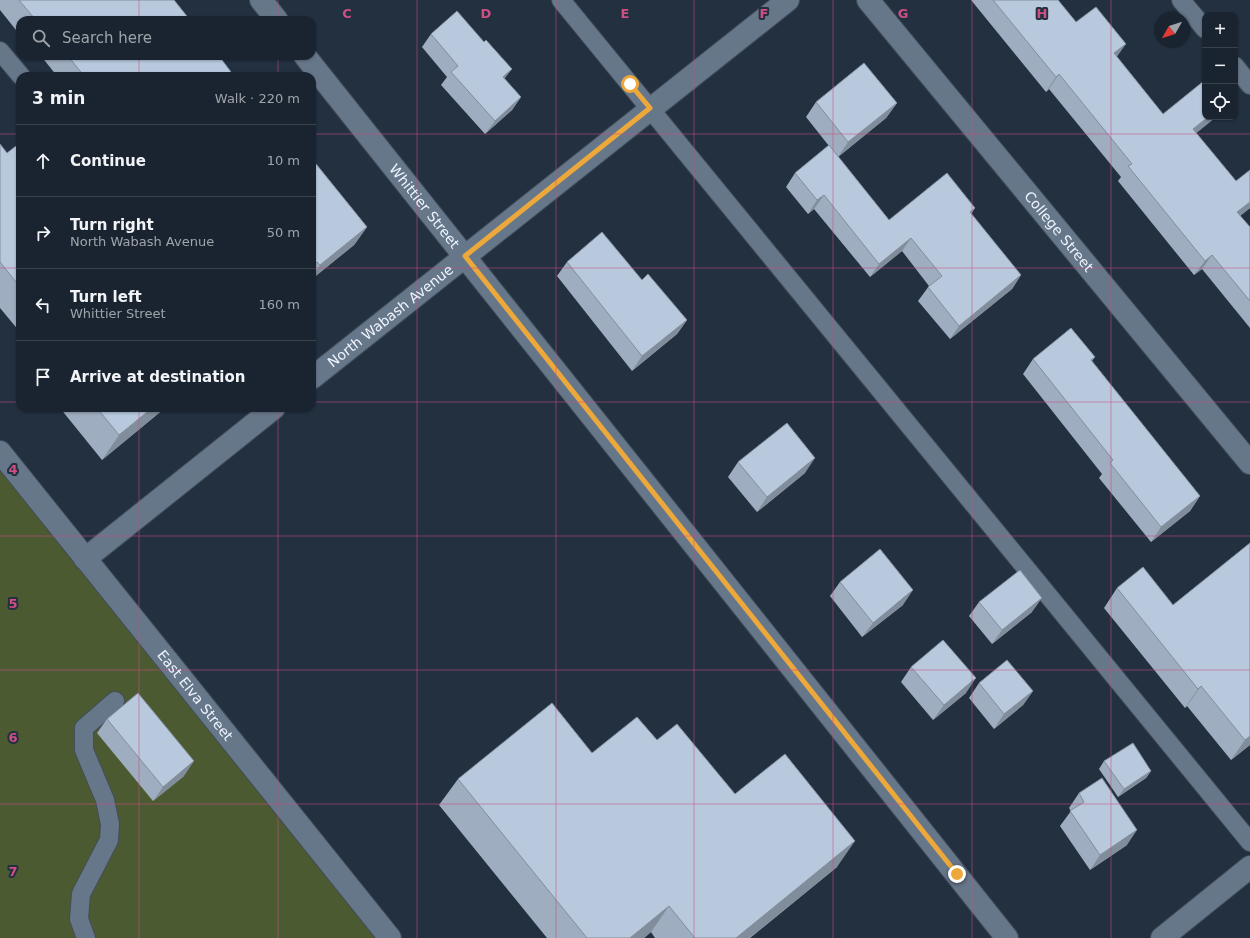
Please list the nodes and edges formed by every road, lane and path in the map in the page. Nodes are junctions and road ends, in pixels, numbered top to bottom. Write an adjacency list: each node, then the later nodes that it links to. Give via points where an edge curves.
1 (261, 0): 6 (street)
2 (561, 0): 13 (lane)
3 (868, 0): 18 (street, College Street)
4 (1181, 0): 7 (lane)
5 (778, 3): 13 (street, North Wabash Avenue)
6 (273, 16)
7 (1202, 25)
8 (0, 51): 11 (lane)
9 (308, 60): 14 (street, Whittier Street)
10 (1238, 70): 12 (lane)
11 (18, 72)
12 (1250, 85)
13 (650, 108): 14 (street, North Wabash Avenue); 21 (lane)
14 (465, 256): 15 (street, North Wabash Avenue); 25 (street, Whittier Street)
15 (316, 375)
16 (269, 412): 19 (street)
17 (0, 452): 19 (street, East Elva Street)
18 (1250, 463)
19 (86, 559): 24 (street, East Elva Street)
20 (115, 701): 23 (lane, via 84,728 84,750 104,800 110,824 109,840 82,894 79,919)
21 (1250, 842)
22 (1250, 867): 26 (street)
23 (86, 938)
24 (390, 938)
25 (1007, 938)
26 (1162, 938)

